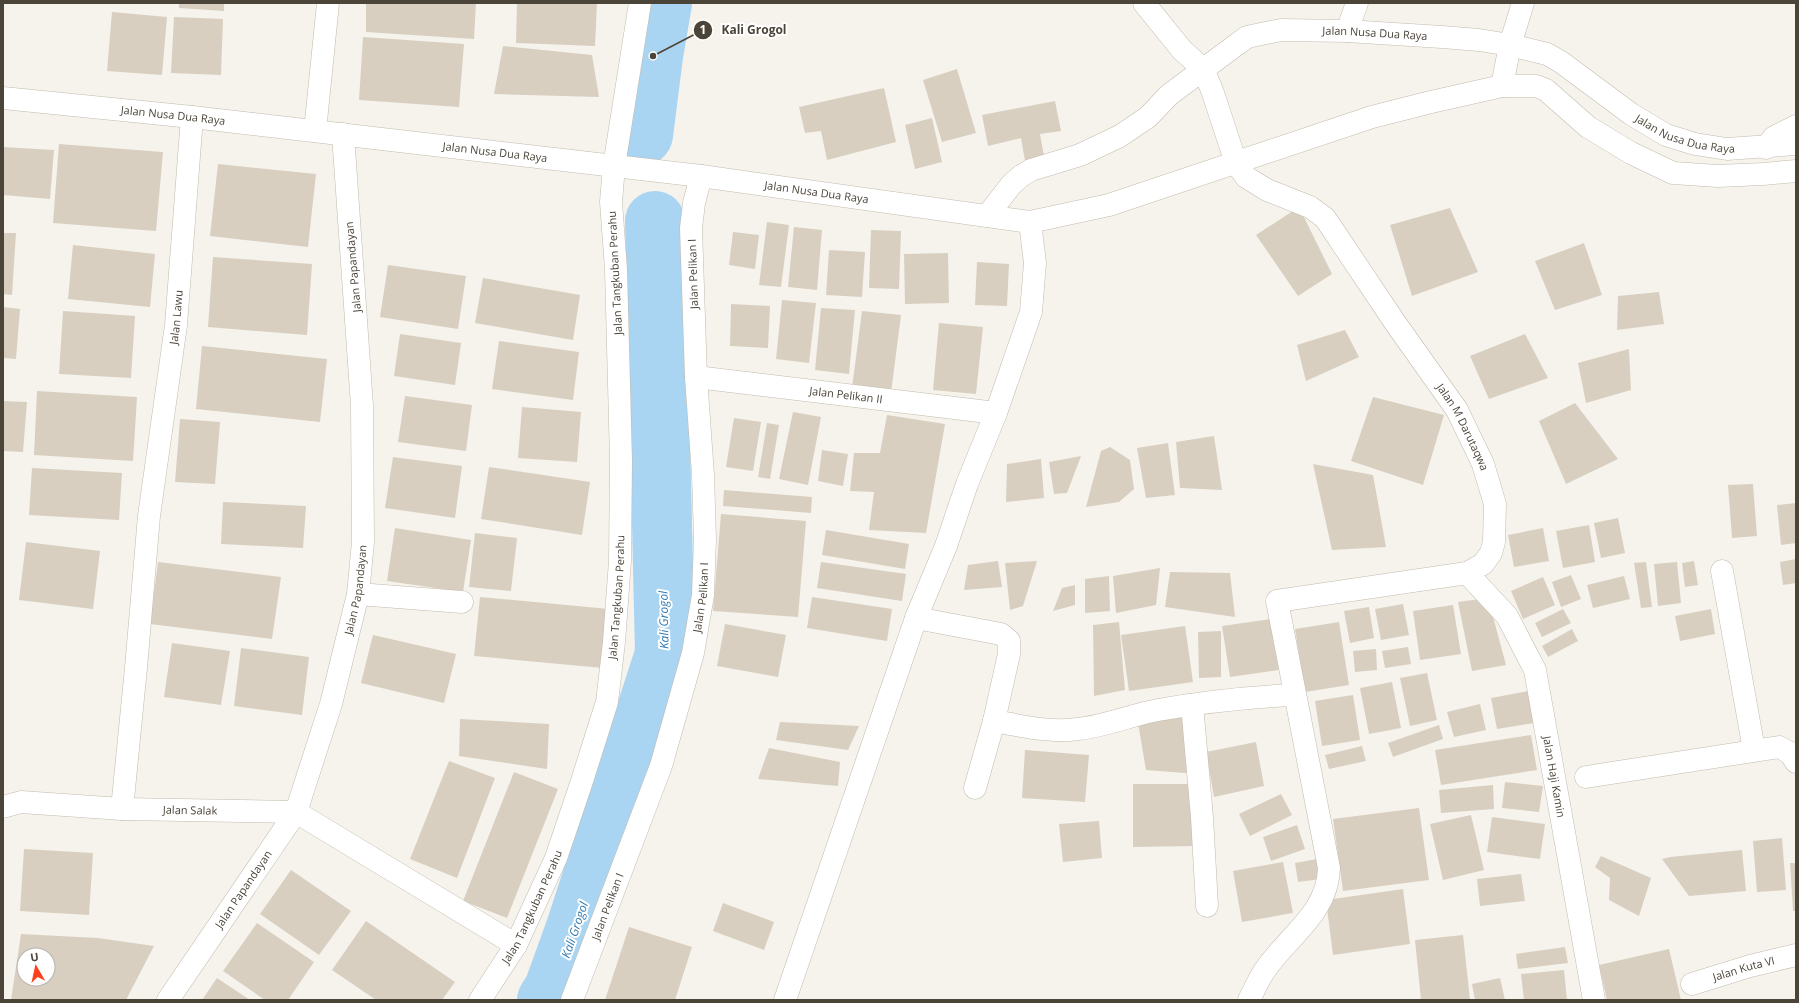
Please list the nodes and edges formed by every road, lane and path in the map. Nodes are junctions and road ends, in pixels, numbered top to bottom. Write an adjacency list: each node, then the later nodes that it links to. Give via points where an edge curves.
1 (328, 3): 13 (street)
2 (640, 3): 18 (street, Jalan Tangkuban Perahu)
3 (1144, 3): 8 (street, via 1182,50)
4 (1357, 3): 6 (street)
5 (1523, 3): 7 (street)
6 (1347, 31): 7 (street, Jalan Nusa Dua Raya, via 1479,40); 8 (street, Jalan Nusa Dua Raya, via 1281,30 1247,37)
7 (1510, 45): 9 (street); 16 (street, Jalan Nusa Dua Raya, via 1547,54 1631,114 1666,135 1695,144 1726,148)
8 (1203, 69): 17 (street); 22 (street, Jalan Nusa Dua Raya, via 1169,95 1148,117 1120,136 1080,155 1030,170 1011,185)
9 (1502, 86): 17 (street, Jalan Nusa Dua Raya, via 1372,118); 20 (street, Jalan Nusa Dua Raya, via 1536,86 1546,90 1588,127 1631,153 1673,173 1718,176)
10 (3, 98): 11 (street, Jalan Nusa Dua Raya)
11 (192, 117): 13 (street, Jalan Nusa Dua Raya); 39 (street, Jalan Lawu, via 176,325 149,516)
12 (1796, 126): 16 (street, via 1774,137)
13 (315, 131): 14 (street, Jalan Nusa Dua Raya)
14 (343, 134): 18 (street, Jalan Nusa Dua Raya); 28 (street, Jalan Papandayan, via 362,406 363,542)
15 (1796, 144): 16 (street, Jalan Nusa Dua Raya)
16 (1766, 147): 20 (street)
17 (1236, 163): 23 (street, Jalan Nusa Dua Raya, via 1109,205); 27 (street, Jalan M Darutaqwa, via 1246,177 1256,184 1310,207 1325,218 1457,410 1483,464 1495,504 1494,542 1491,553 1484,564)
18 (614, 166): 21 (street, Jalan Nusa Dua Raya); 42 (street, Jalan Tangkuban Perahu, via 611,202 616,277 621,461 620,562 614,642 606,702 581,784 556,858)
19 (1796, 171): 20 (street, Jalan Nusa Dua Raya)
20 (1763, 174)
21 (701, 176): 22 (street, Jalan Nusa Dua Raya); 24 (street, Jalan Pelikan I, via 692,216)
22 (987, 216): 23 (street, Jalan Nusa Dua Raya)
23 (1030, 222): 25 (street, via 1035,263 1032,312)
24 (696, 377): 25 (street, Jalan Pelikan II); 47 (street, Jalan Pelikan I, via 705,539 703,596 693,653 661,766)
25 (996, 412): 30 (street)
26 (1722, 571): 34 (street)
27 (1467, 573): 31 (street, Jalan M Darutaqwa, via 1277,601); 50 (street, Jalan Haji Kamin, via 1507,616 1535,670)
28 (358, 594): 29 (street); 40 (street, Jalan Papandayan, via 331,704)
29 (462, 602)
30 (916, 618): 33 (street, via 1001,634 1007,638 1009,654); 48 (street)
31 (1294, 694): 32 (street); 49 (street, via 1329,868 1329,881 1326,892 1307,922 1266,970)
32 (1192, 705): 33 (street, via 1157,710 1078,729 1030,728); 41 (street)
33 (994, 721): 37 (street)
34 (1754, 750): 35 (street, via 1779,746 1790,753); 36 (street)
35 (1796, 762)
36 (1586, 776)
37 (975, 788)
38 (3, 807): 39 (street, Jalan Salak, via 21,802)
39 (122, 809): 40 (street, Jalan Salak)
40 (296, 812): 42 (street); 45 (street, Jalan Papandayan)
41 (1207, 906)
42 (516, 945): 46 (street, Jalan Tangkuban Perahu)
43 (1796, 955): 44 (street, Jalan Kuta VI)
44 (1692, 984)
45 (168, 1000)
46 (480, 1000)
47 (572, 1000)
48 (786, 1000)
49 (1249, 1000)
50 (1594, 1000)

